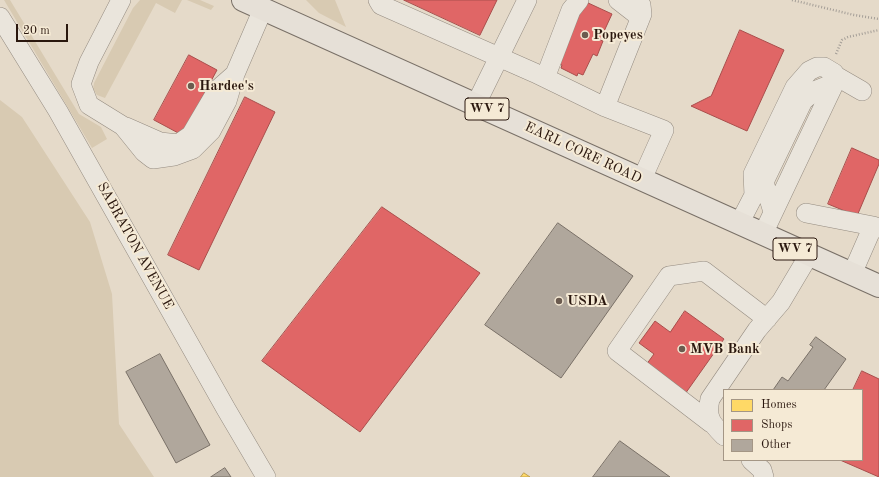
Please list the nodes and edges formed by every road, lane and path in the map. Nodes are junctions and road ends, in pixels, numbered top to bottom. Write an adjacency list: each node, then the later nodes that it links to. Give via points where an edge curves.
1 (122, 0): 10 (street, via 89,62 81,84 89,105 123,126 153,159 174,156 193,149 212,131 227,102 235,74)
2 (243, 0): 10 (main road, EARL CORE ROAD / WV 7)
3 (378, 0): 15 (street, via 380,5)
4 (527, 0): 15 (street)
5 (568, 0): 16 (street)
6 (579, 0): 16 (street, via 571,10)
7 (618, 0): 13 (street, via 636,14)
8 (635, 0): 13 (street, via 641,5)
9 (792, 0): 12 (path)
10 (264, 4): 19 (main road, EARL CORE ROAD / WV 7)
11 (0, 17): 32 (street, SABRATON AVENUE, via 58,110)
12 (879, 19)
13 (640, 21): 20 (street)
14 (879, 30): 17 (path, via 842,40)
15 (499, 57): 16 (street); 19 (street)
16 (540, 75): 20 (street)
17 (833, 77): 18 (street); 23 (street, via 824,67 817,67 809,71 795,87 753,174 754,196); 25 (street)
18 (862, 91)
19 (476, 104): 21 (main road, EARL CORE ROAD / WV 7)
20 (605, 107): 21 (street, via 664,130)
21 (642, 180): 23 (main road, EARL CORE ROAD / WV 7)
22 (806, 213): 24 (street)
23 (739, 224): 25 (main road, EARL CORE ROAD / WV 7)
24 (876, 227): 27 (street)
25 (763, 234): 26 (main road, EARL CORE ROAD / WV 7)
26 (809, 255): 27 (main road, EARL CORE ROAD / WV 7); 29 (street, via 781,302)
27 (852, 274): 28 (main road, EARL CORE ROAD / WV 7)
28 (879, 286)
29 (767, 319): 30 (street, via 710,399 708,410); 30 (street, via 704,271 669,276 616,351)
30 (718, 429)
31 (752, 461): 33 (street, via 762,470)
32 (266, 477)
33 (764, 477)

